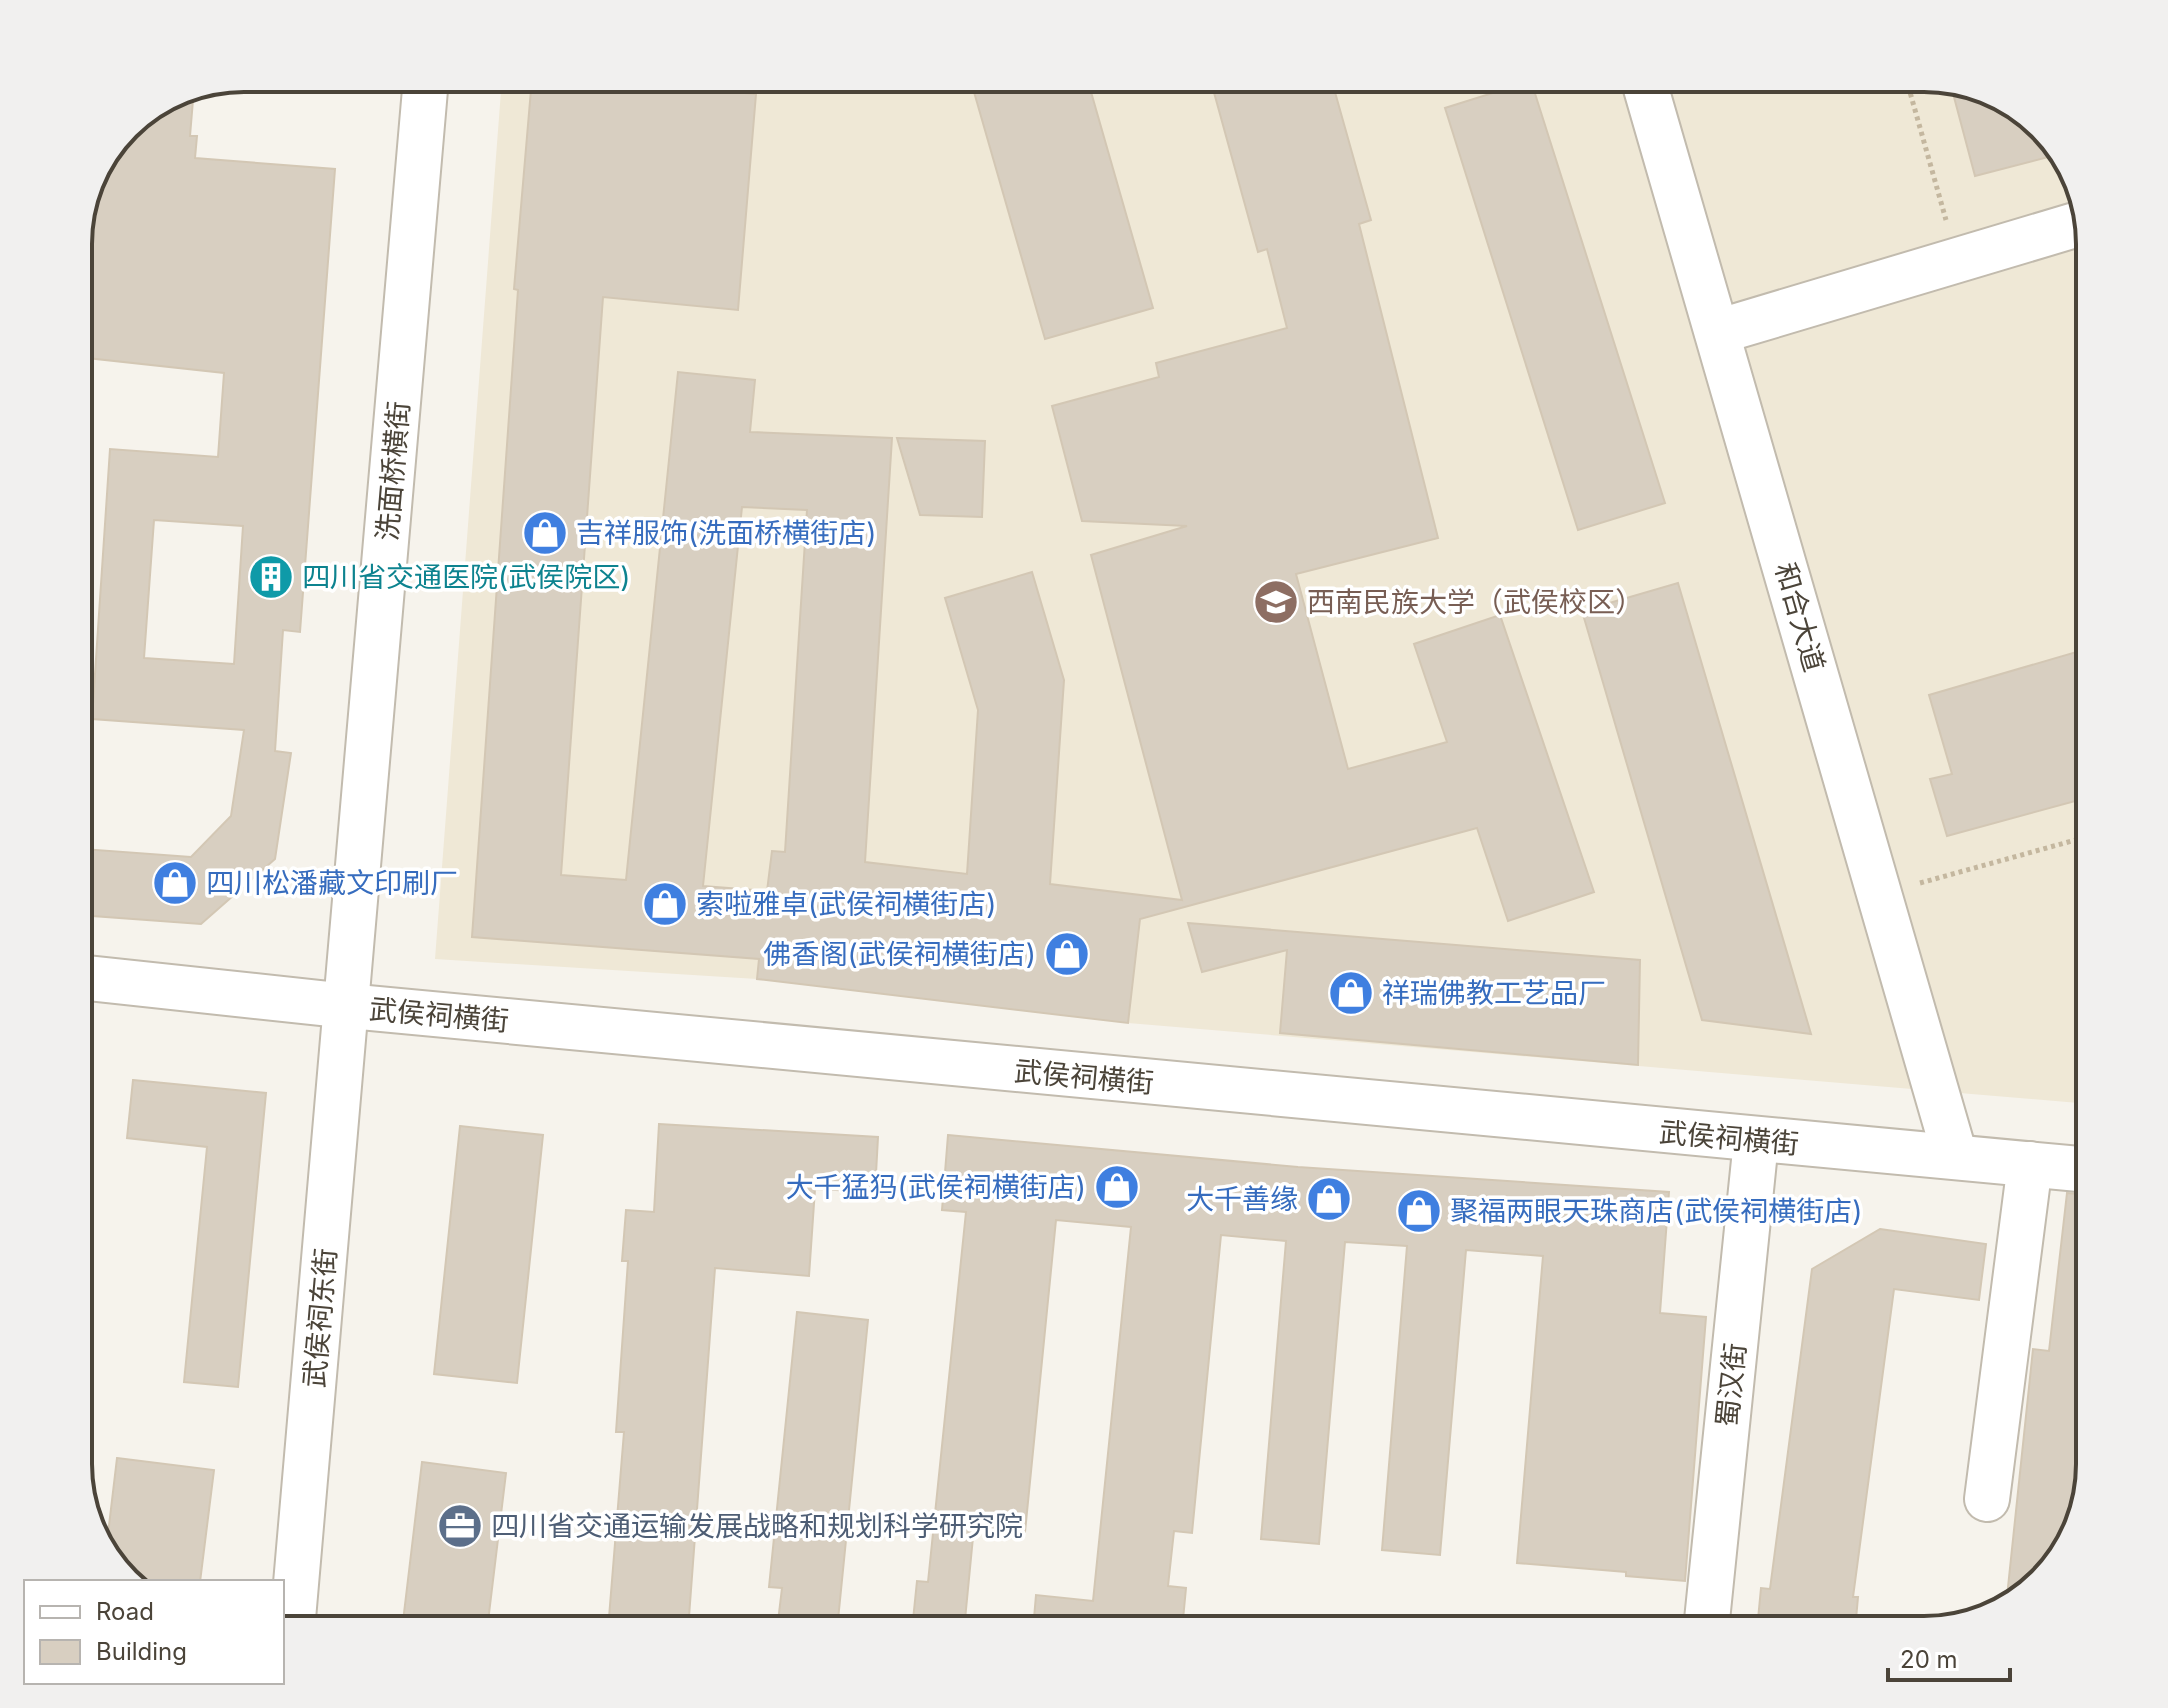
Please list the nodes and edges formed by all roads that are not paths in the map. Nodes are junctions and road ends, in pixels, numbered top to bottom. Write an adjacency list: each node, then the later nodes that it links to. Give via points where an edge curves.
1 (425, 92): 6 (street, 洗面桥横街)
2 (1647, 92): 4 (street, 和合大道)
3 (2075, 225): 4 (street)
4 (1717, 332): 8 (street, 和合大道)
5 (92, 979): 6 (street, 武侯祠横街)
6 (348, 1006): 7 (street, 武侯祠横街); 12 (street, 武侯祠东街)
7 (1756, 1141): 8 (street, 武侯祠横街); 13 (street, 蜀汉街)
8 (1955, 1156): 9 (street, 武侯祠横街)
9 (2030, 1164): 10 (street, 武侯祠横街); 11 (street)
10 (2076, 1169)
11 (1987, 1499)
12 (293, 1616)
13 (1707, 1616)

